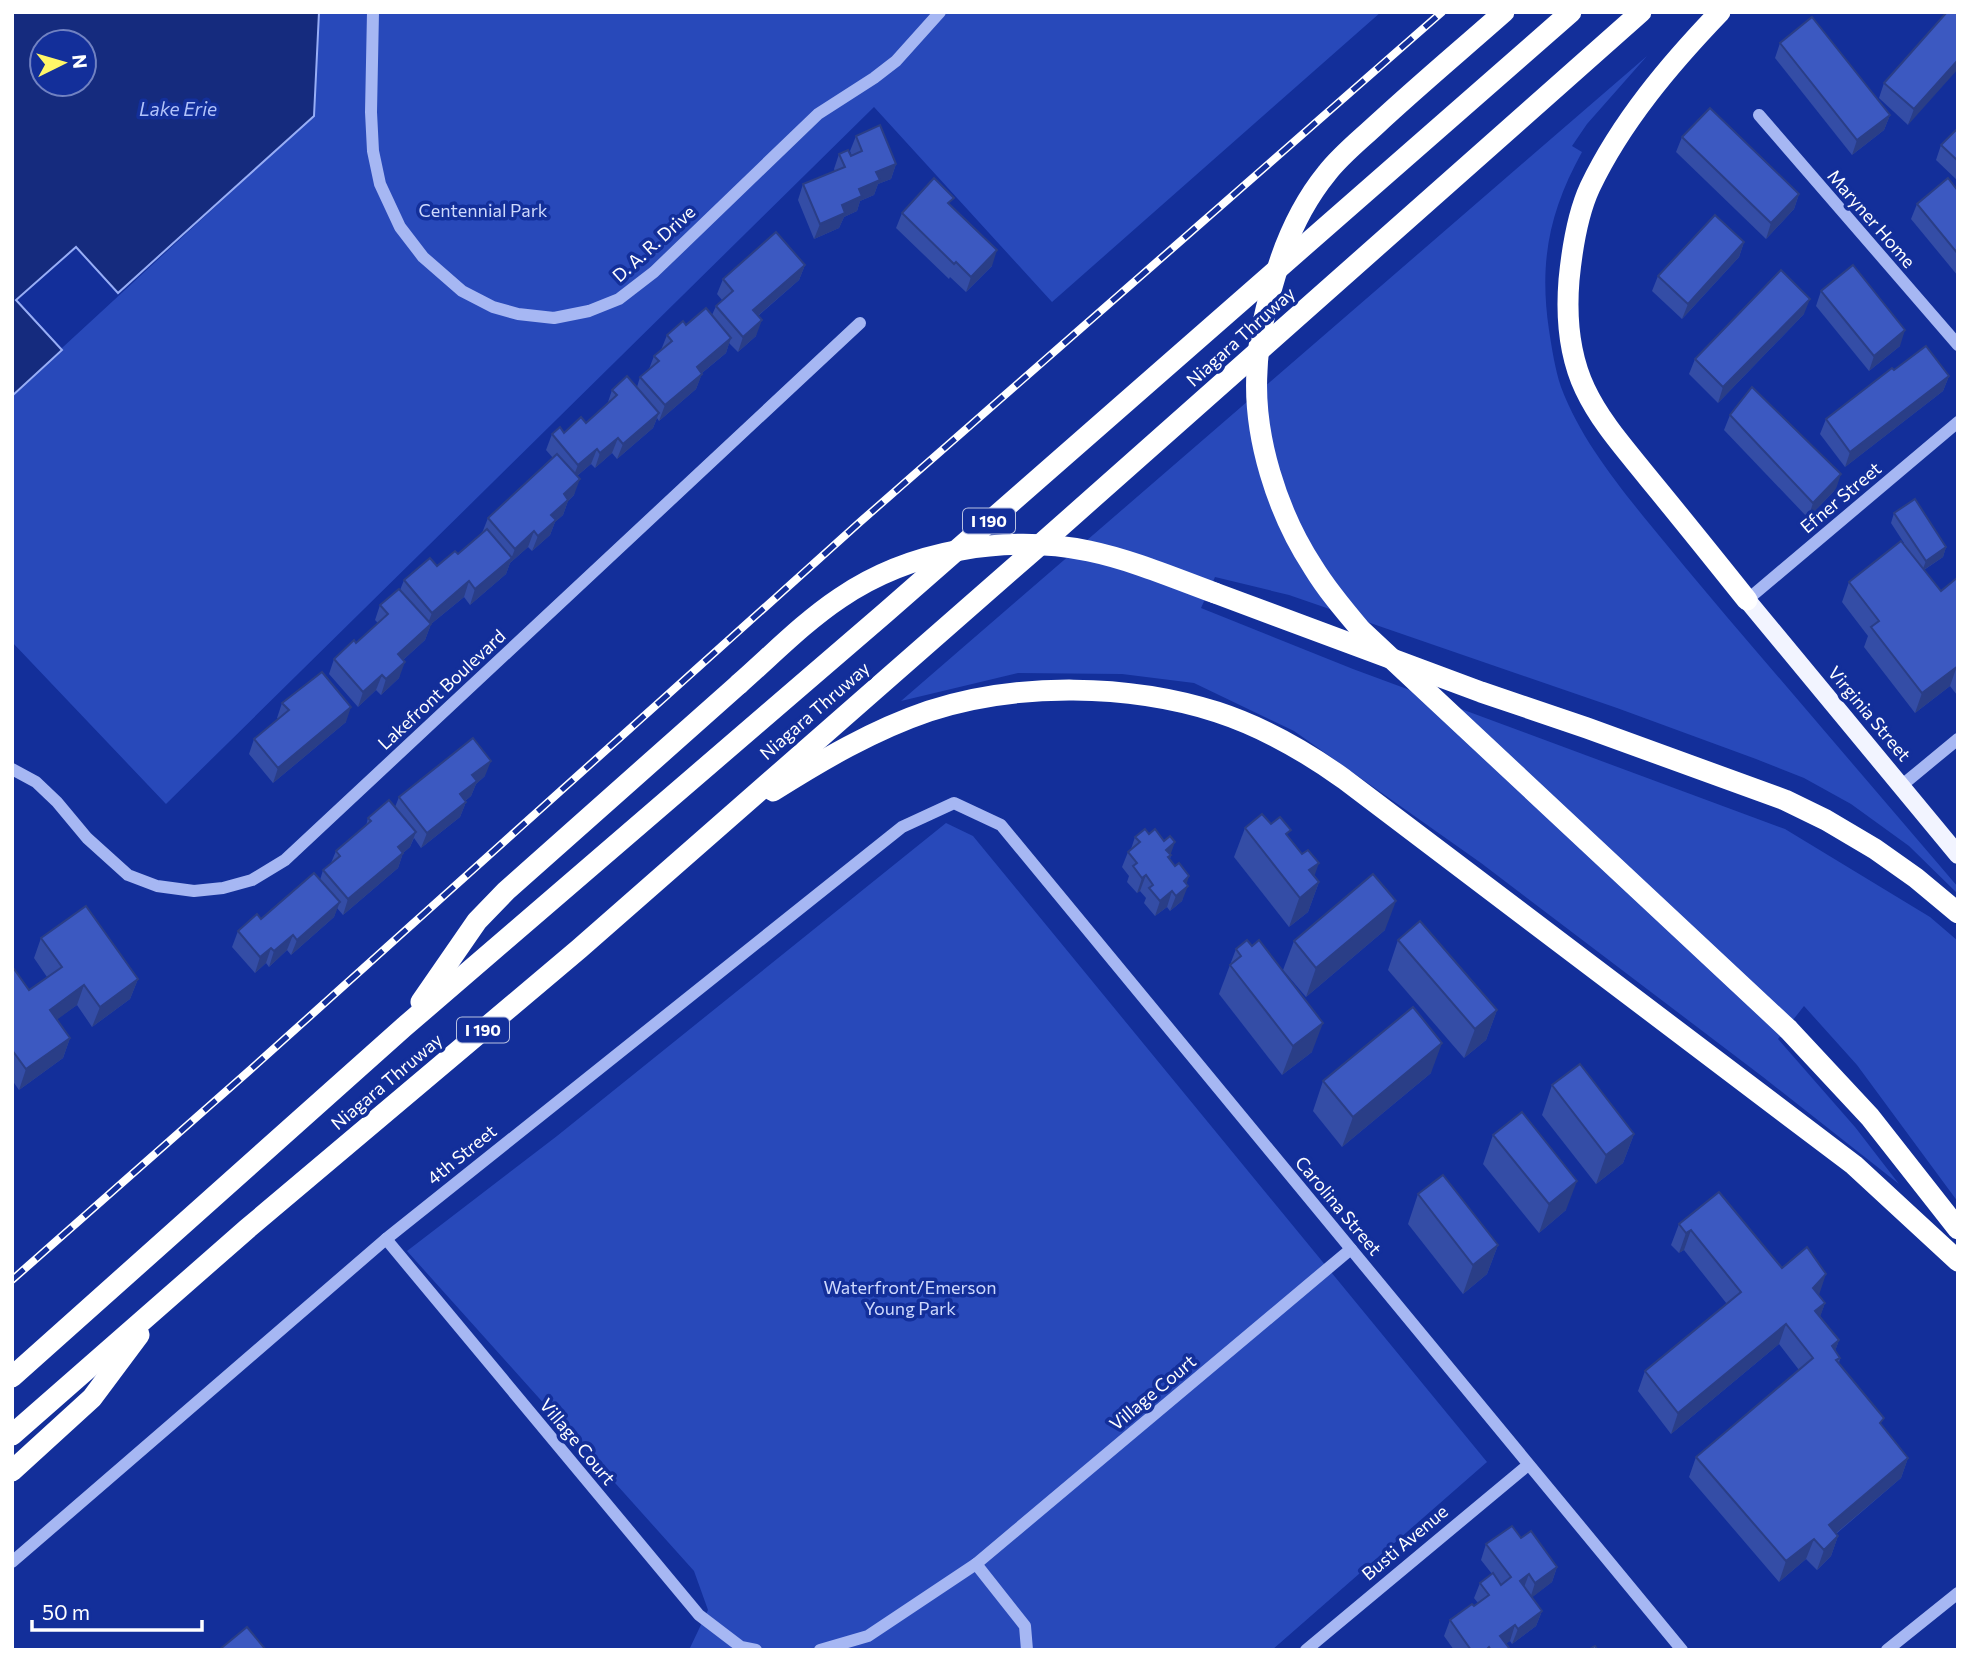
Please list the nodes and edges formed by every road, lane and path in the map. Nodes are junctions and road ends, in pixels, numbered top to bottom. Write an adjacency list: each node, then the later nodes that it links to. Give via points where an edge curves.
1 (373, 12): 2 (street, D. A. R. Drive, via 373,151 380,184 400,227 422,257 462,291 493,307 554,318 619,299 654,272 818,114 896,61)
2 (940, 12)
3 (1504, 12): 20 (highway, bridge, via 1343,156 1294,226 1264,315 1256,370 1262,439 1274,488 1312,567 1361,630 1788,1029 1870,1117)
4 (1571, 12): 19 (highway, Niagara Thruway / I 190)
5 (1641, 12): 16 (highway, Niagara Thruway / I 190)
6 (1720, 12): 11 (highway, via 1639,106 1590,188 1571,260 1569,328 1586,390 1609,429)
7 (1759, 115): 9 (street, Maryner Home)
8 (860, 323): 13 (street, Lakefront Boulevard, via 285,860 252,880 223,888 184,890 128,875 36,782)
9 (1958, 345)
10 (1958, 422): 11 (street, Efner Street)
11 (1747, 600): 14 (main road, Virginia Street)
12 (1958, 739): 14 (street)
13 (12, 769)
14 (1901, 786): 17 (main road, Virginia Street)
15 (954, 803): 21 (street, 4th Street, via 902,827); 22 (street, Carolina Street, via 1001,825)
16 (715, 828): 23 (highway, via 873,733 983,697 1036,691 1093,692 1180,702 1218,713 1286,742 1344,779 1854,1165); 24 (highway, Niagara Thruway / I 190)
17 (1958, 855)
18 (1958, 913): 19 (highway, bridge, via 1875,849 1785,800 1126,561 1056,546 983,547 948,553 878,576 811,620 506,891 477,921)
19 (404, 1027): 25 (highway, Niagara Thruway / I 190)
20 (1958, 1229)
21 (386, 1239): 29 (street, 4th Street); 32 (street, Village Court, via 699,1615 741,1647)
22 (1351, 1249): 27 (street, Carolina Street); 30 (street, Village Court)
23 (1958, 1261)
24 (165, 1300): 26 (highway, Niagara Thruway / I 190); 28 (highway, via 92,1398)
25 (12, 1377)
26 (12, 1435)
27 (1528, 1465): 35 (street, Busti Avenue); 36 (street, Carolina Street)
28 (12, 1471)
29 (12, 1562)
30 (976, 1564): 33 (street, Village Court, via 868,1636); 34 (street, via 1025,1626)
31 (1958, 1593): 37 (street)
32 (756, 1650)
33 (820, 1650)
34 (1027, 1650)
35 (1306, 1650)
36 (1682, 1650)
37 (1887, 1650)

